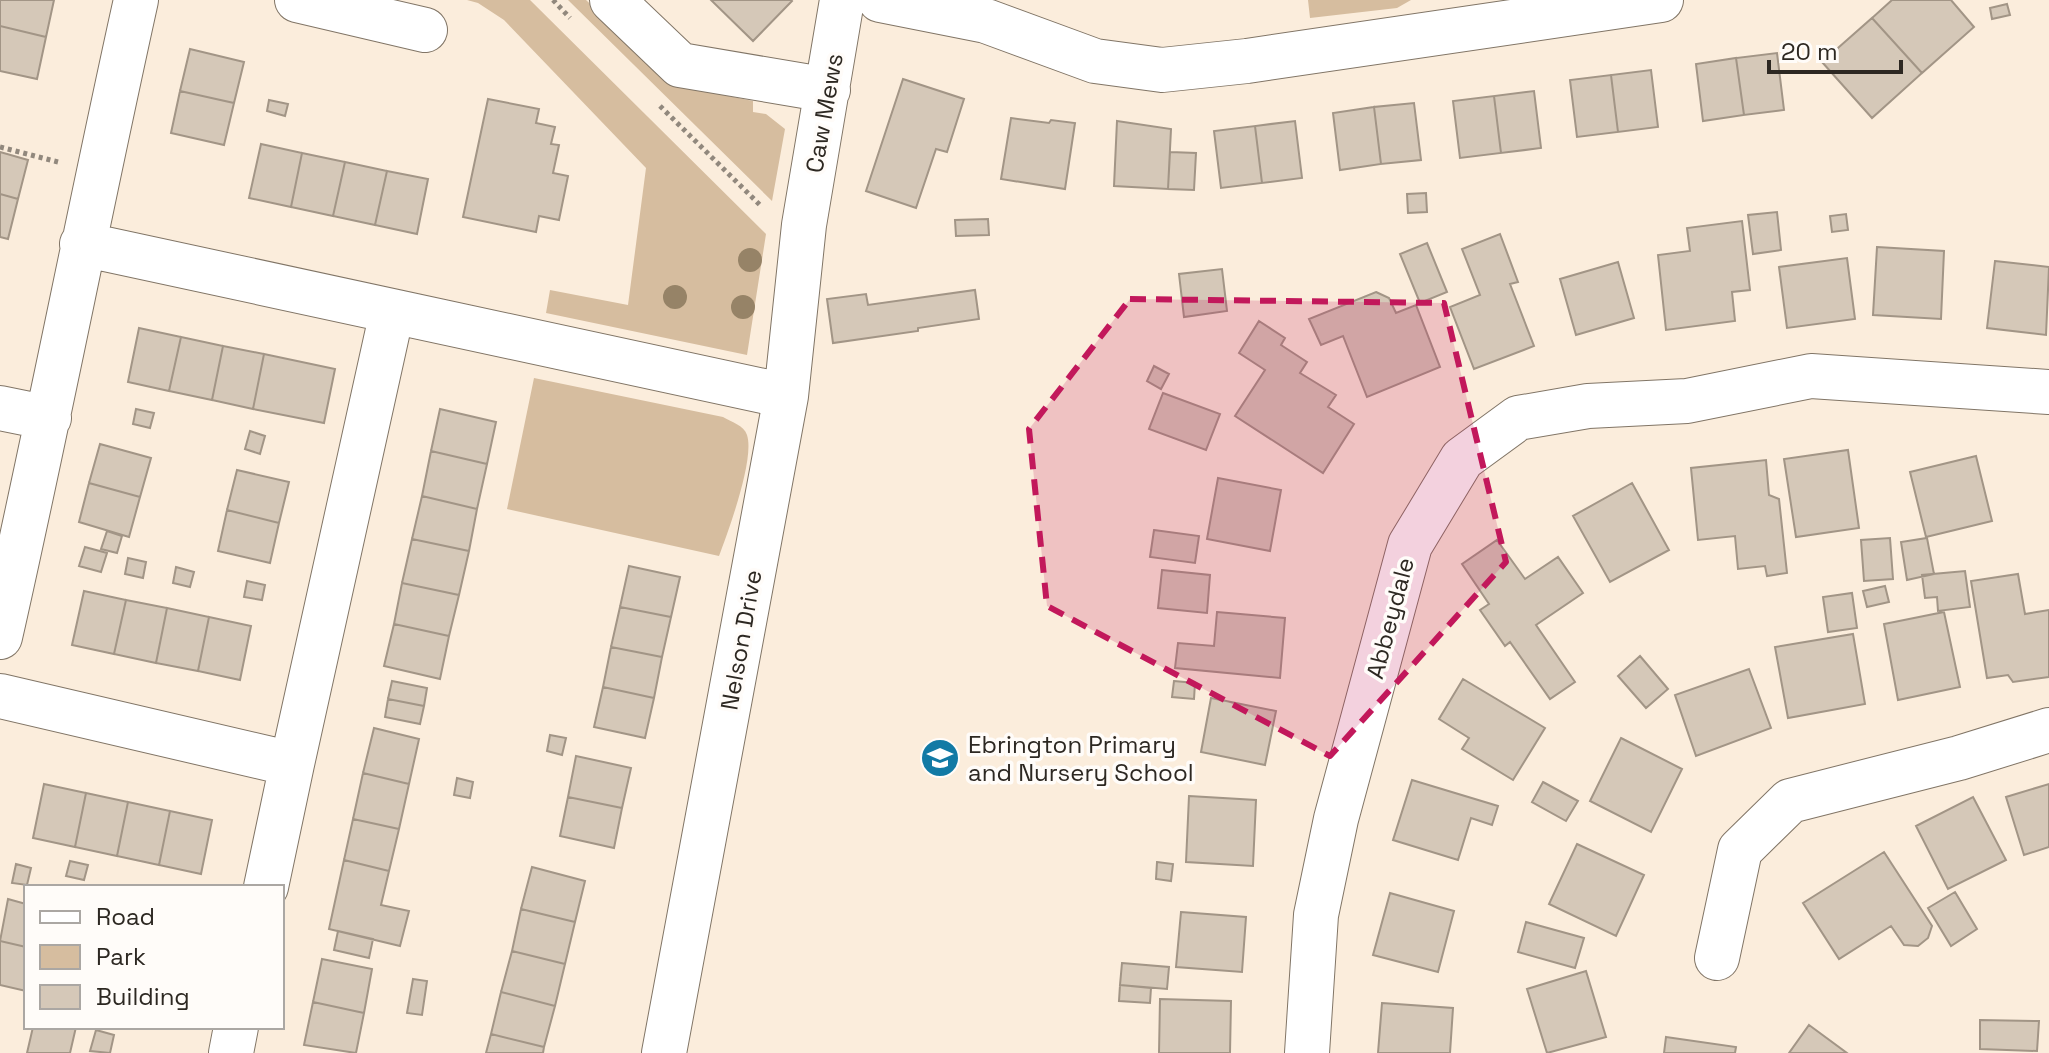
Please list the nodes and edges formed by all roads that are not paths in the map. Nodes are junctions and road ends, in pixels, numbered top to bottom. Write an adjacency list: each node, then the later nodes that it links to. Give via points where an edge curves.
1 (136, 0): 11 (street)
2 (297, 0): 8 (street)
3 (612, 0): 9 (street, via 680,65)
4 (842, 0): 9 (street, Caw Mews)
5 (880, 0): 7 (street, via 986,21 1095,61 1162,70 1247,61)
6 (1661, 0): 7 (street)
7 (1457, 14)
8 (425, 30)
9 (828, 90): 10 (street, Caw Mews)
10 (786, 219): 14 (street, Nelson Drive)
11 (82, 244): 12 (street); 16 (street)
12 (392, 312): 14 (street); 20 (street)
13 (2049, 392): 26 (street, Abbeydale, via 1811,376 1687,401 1588,406 1518,418 1462,459 1410,545 1336,819 1316,915)
14 (786, 396): 25 (street, Nelson Drive)
15 (0, 408): 16 (street)
16 (49, 418): 17 (street)
17 (0, 637)
18 (0, 696): 20 (street)
19 (2049, 730): 22 (street, via 1790,801 1740,850)
20 (292, 764): 21 (street)
21 (266, 885)
22 (1717, 958)
23 (236, 1029): 24 (street)
24 (231, 1053)
25 (664, 1053)
26 (1307, 1053)

